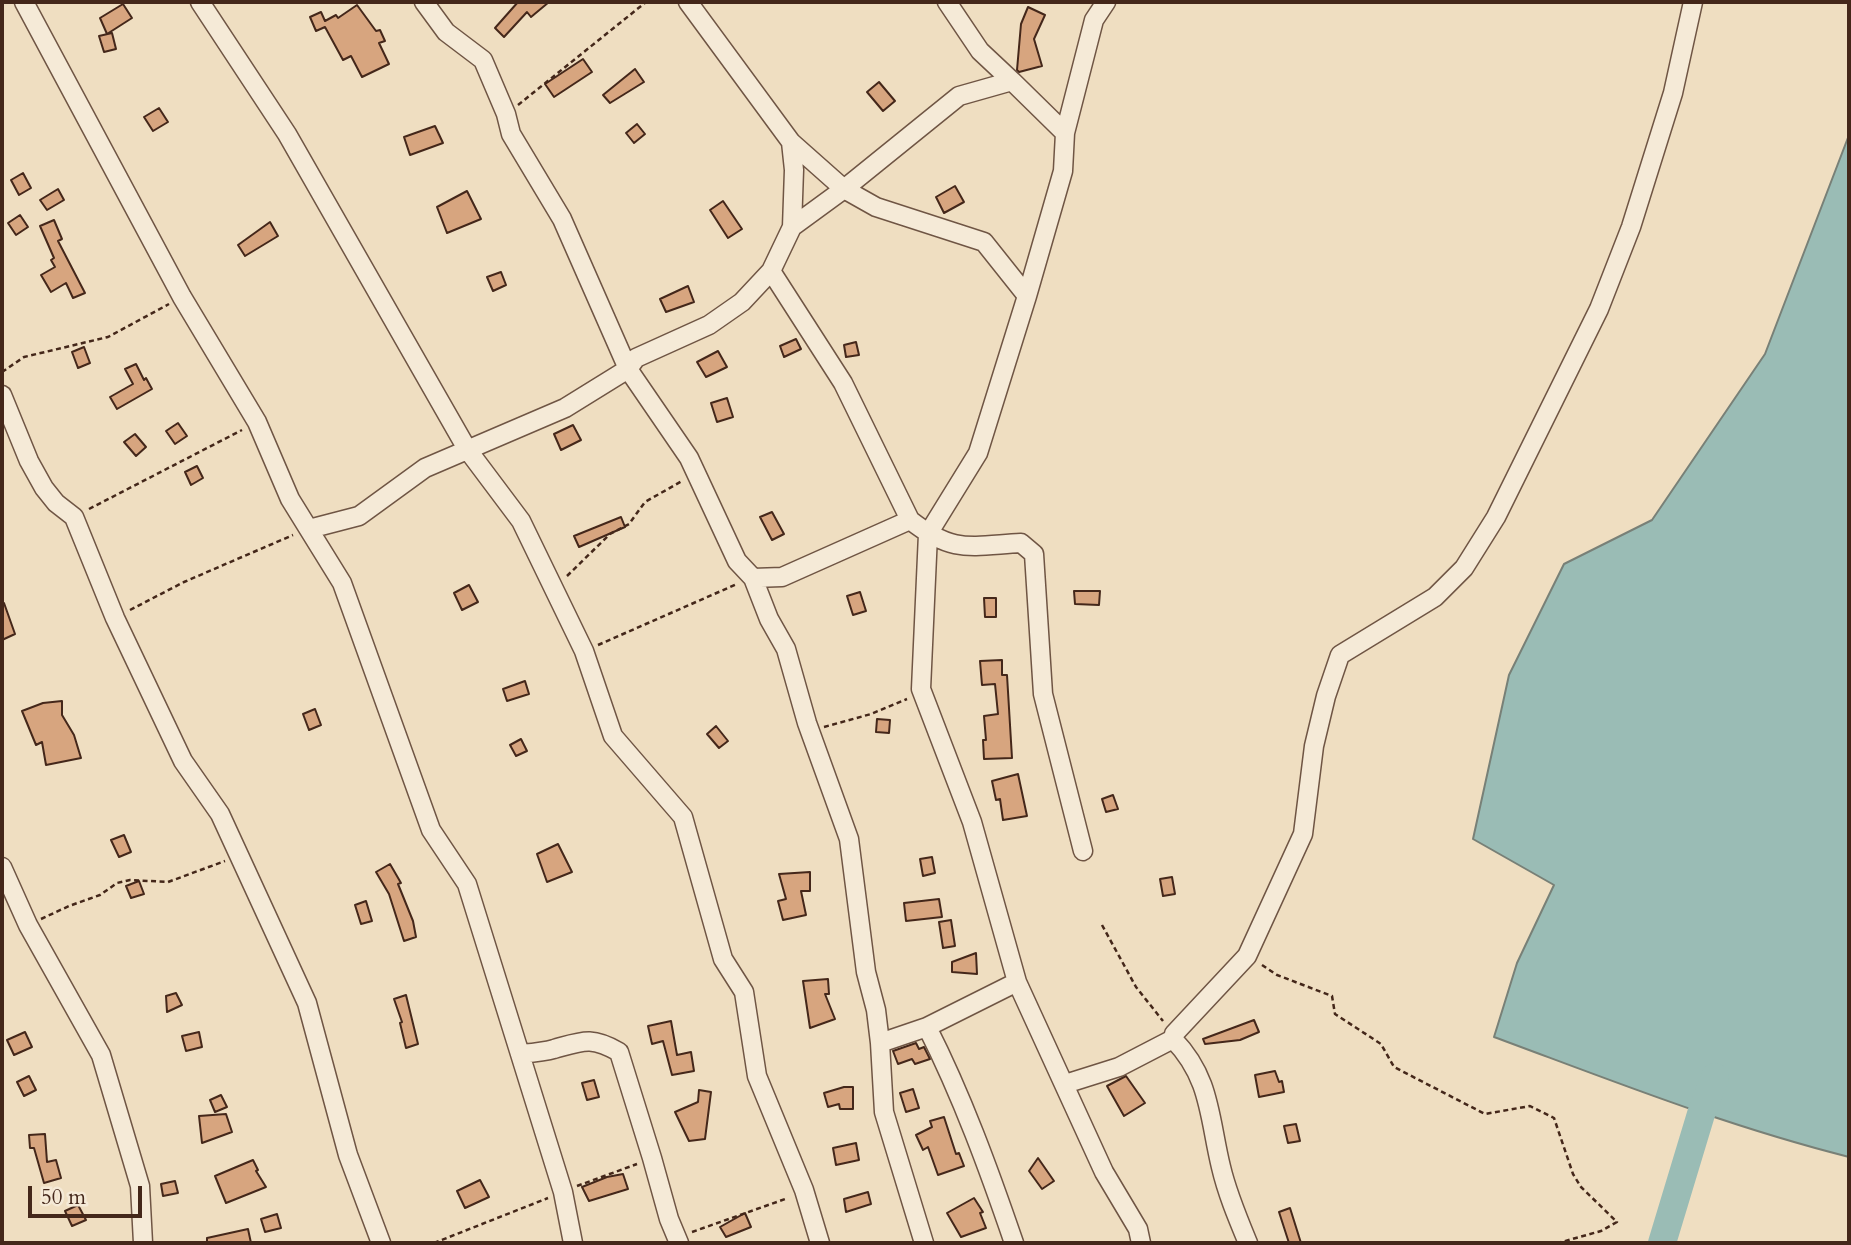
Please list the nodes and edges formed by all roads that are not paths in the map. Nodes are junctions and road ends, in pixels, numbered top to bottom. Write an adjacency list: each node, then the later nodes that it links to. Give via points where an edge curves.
1 (24, 2): 21 (street, via 182,297 257,422 279,478)
2 (201, 2): 19 (street, via 287,134)
3 (424, 2): 17 (street, via 446,32 483,60 511,134 562,219)
4 (688, 2): 12 (street)
5 (947, 2): 10 (street, via 980,51)
6 (1086, 2): 9 (street)
7 (1106, 2): 9 (street)
8 (1693, 2): 28 (street, via 1669,105 1631,227 1599,309 1496,517 1464,568 1435,597 1340,655 1314,746 1303,834 1247,956)
9 (1094, 20): 11 (street)
10 (1012, 81): 11 (street); 13 (street, via 959,96)
11 (1065, 133): 16 (street, via 1063,171)
12 (791, 142): 13 (street); 14 (street)
13 (844, 188): 14 (street); 16 (street, via 876,207 984,242)
14 (792, 227): 15 (street)
15 (771, 271): 17 (street, via 742,302 709,325 636,358); 20 (street, via 843,383)
16 (1027, 296): 22 (street, via 978,453)
17 (628, 369): 19 (street, via 565,408); 23 (street, via 689,458 737,561)
18 (2, 395): 34 (street, via 44,488 74,517 115,618 183,761 220,814 307,1003 348,1156)
19 (467, 449): 21 (street, via 425,468 359,516); 36 (street, via 522,521 584,651 613,736 683,817 723,960 744,992 757,1076)
20 (910, 520): 22 (street); 23 (street, via 782,577)
21 (309, 529): 30 (street, via 342,583 431,830 467,884)
22 (928, 534): 24 (street, via 956,547 1021,543 1034,554 1043,694); 26 (street, via 921,689 972,822)
23 (752, 578): 29 (street, via 786,649 849,839)
24 (1083, 851)
25 (2, 867): 33 (street, via 28,925 101,1055 141,1186)
26 (1017, 982): 27 (street); 31 (street)
27 (927, 1027): 29 (street); 38 (street, via 990,1174)
28 (1174, 1037): 31 (street, via 1119,1067); 40 (street, via 1188,1054 1206,1092 1221,1168)
29 (880, 1043): 37 (street, via 884,1112)
30 (520, 1054): 32 (street, via 593,1040 619,1052); 35 (street, via 564,1192)
31 (1065, 1084): 39 (street, via 1104,1172 1138,1228)
32 (677, 1240)
33 (143, 1243)
34 (381, 1243)
35 (573, 1243)
36 (820, 1243)
37 (924, 1243)
38 (1014, 1243)
39 (1141, 1243)
40 (1248, 1243)

